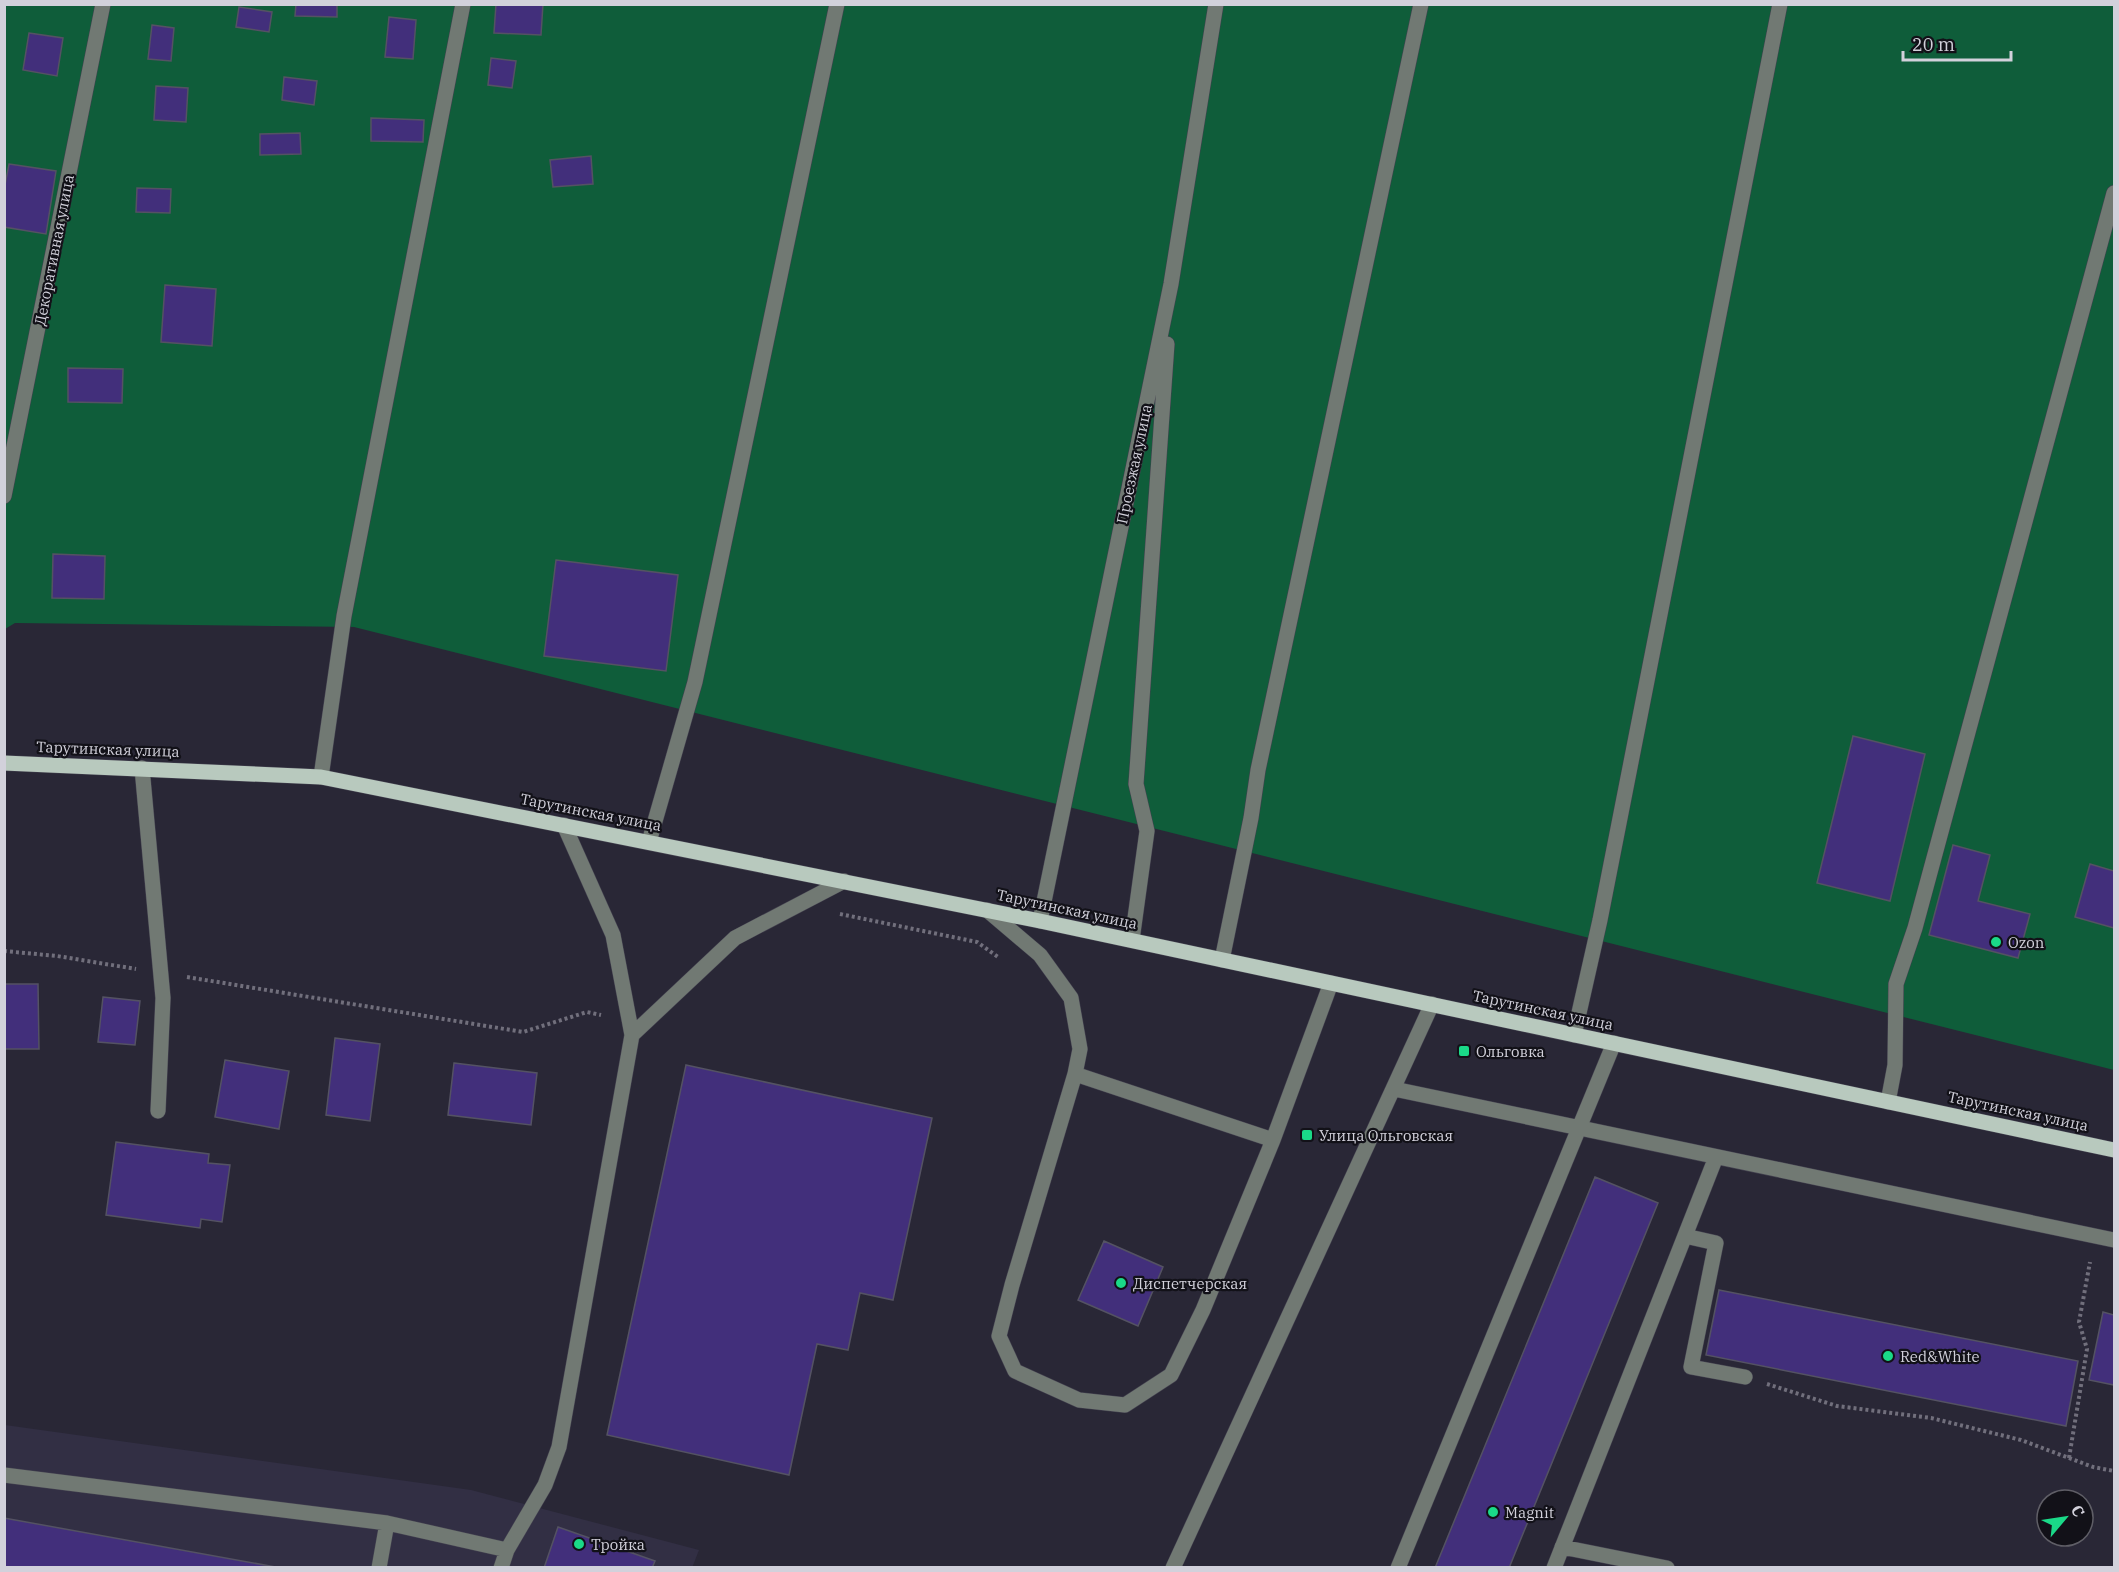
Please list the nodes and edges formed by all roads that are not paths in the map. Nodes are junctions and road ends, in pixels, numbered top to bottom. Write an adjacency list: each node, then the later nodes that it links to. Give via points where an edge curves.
1 (103, 4): 9 (street, Декоративная улица)
2 (463, 4): 12 (street, via 344,616)
3 (837, 4): 14 (street, via 695,682)
4 (1215, 4): 8 (street, Проезжая улица)
5 (1421, 4): 19 (street, via 1260,758)
6 (1780, 4): 23 (street)
7 (2115, 193): 27 (street, via 1915,928 1896,984 1894,1065)
8 (1171, 284): 17 (street, Проезжая улица); 18 (street, via 1136,784 1147,831)
9 (4, 496)
10 (4, 763): 11 (main road, Тарутинская улица)
11 (142, 768): 12 (main road, Тарутинская улица); 28 (street, via 163,998)
12 (321, 777): 13 (main road, Тарутинская улица)
13 (564, 825): 14 (main road, Тарутинская улица); 22 (street, via 614,935)
14 (649, 842): 15 (main road, Тарутинская улица)
15 (844, 881): 16 (main road, Тарутинская улица); 22 (street, via 735,939)
16 (987, 910): 17 (main road, Тарутинская улица); 25 (street, via 1040,955 1071,998 1080,1049)
17 (1040, 921): 18 (main road, Тарутинская улица)
18 (1132, 940): 19 (main road, Тарутинская улица)
19 (1222, 960): 20 (main road, Тарутинская улица)
20 (1331, 983): 21 (main road, Тарутинская улица); 30 (street)
21 (1432, 1004): 23 (main road, Тарутинская улица); 26 (street)
22 (633, 1035): 39 (street, via 559,1447 545,1485)
23 (1574, 1035): 24 (main road, Тарутинская улица)
24 (1614, 1043): 27 (main road, Тарутинская улица); 29 (street)
25 (1075, 1074): 30 (street); 30 (street, via 999,1336 1015,1371 1078,1400 1125,1405 1171,1375 1203,1310)
26 (1394, 1089): 29 (street); 42 (street)
27 (1888, 1102): 31 (main road, Тарутинская улица)
28 (158, 1111)
29 (1579, 1128): 32 (street); 43 (street)
30 (1273, 1140)
31 (2115, 1150)
32 (1716, 1157): 33 (street); 34 (street)
33 (1685, 1236): 35 (street, via 1716,1243 1691,1367); 38 (street)
34 (2115, 1240)
35 (1745, 1377)
36 (4, 1475): 37 (street)
37 (387, 1523): 39 (street); 40 (street)
38 (1562, 1547): 44 (street); 45 (street)
39 (507, 1550): 41 (street)
40 (379, 1568)
41 (501, 1568)
42 (1173, 1568)
43 (1398, 1568)
44 (1554, 1568)
45 (1667, 1568)

